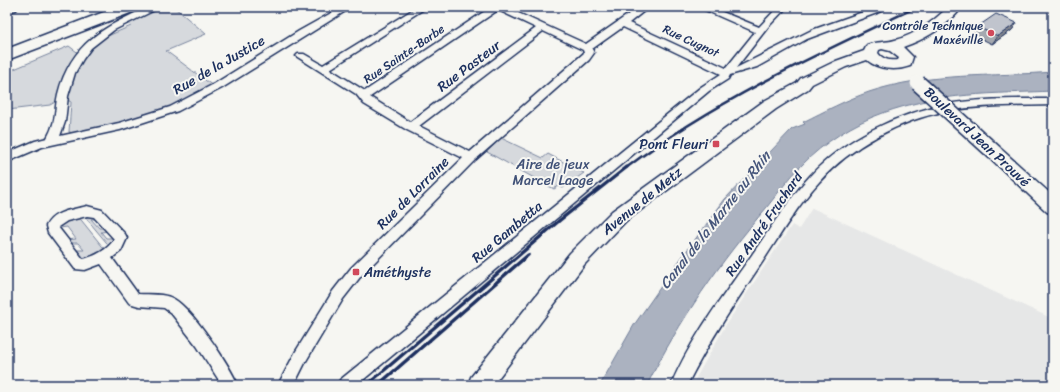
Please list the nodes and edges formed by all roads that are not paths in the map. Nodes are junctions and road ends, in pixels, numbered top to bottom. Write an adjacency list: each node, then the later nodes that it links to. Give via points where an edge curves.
1 (7, 7): 2 (highway)
2 (10, 7)
3 (132, 7): 20 (highway)
4 (157, 7): 28 (street, via 108,29 83,49 70,72 61,101 61,121)
5 (348, 7): 28 (street, Rue de la Justice, via 214,89 174,109 120,126)
6 (423, 7): 23 (street)
7 (498, 7): 15 (street); 25 (street, Rue Sainte-Barbe)
8 (645, 7): 14 (street)
9 (702, 7): 16 (street)
10 (782, 7): 16 (street)
11 (885, 7): 24 (street, via 794,41 768,58)
12 (955, 7): 17 (main road, via 940,21)
13 (74, 13): 18 (highway)
14 (622, 24): 19 (street); 24 (street, Rue Cugnot)
15 (543, 27): 19 (street); 27 (street, Rue Pasteur)
16 (760, 31): 24 (street)
17 (913, 39): 22 (main road); 22 (main road, via 888,46)
18 (7, 44)
19 (587, 48): 29 (street, Rue de Lorraine, via 589,53 586,58)
20 (7, 54)
21 (301, 56): 23 (street)
22 (891, 60): 31 (main road, Boulevard Jean Prouvé, bridge); 36 (main road, Avenue de Metz, via 853,68 813,85 803,86 770,105 630,208 607,227 577,259)
23 (323, 69): 25 (street)
24 (727, 73): 35 (street, Rue Gambetta)
25 (366, 96): 27 (street, via 368,102)
26 (1053, 102): 37 (street, Rue André Fruchard, via 964,106 936,111 875,134 840,155 822,170 797,200 708,333)
27 (411, 127): 29 (street)
28 (51, 142): 30 (street, Rue de la Justice, via 31,146)
29 (471, 157): 34 (street, Rue de Lorraine, via 344,286)
30 (7, 158)
31 (1053, 207)
32 (104, 256): 32 (street, via 117,247 121,238 98,212 90,211 54,222 52,230 80,265); 33 (street, via 134,299 166,302 177,308)
33 (230, 385)
34 (286, 385)
35 (345, 385)
36 (479, 385)
37 (679, 385)

